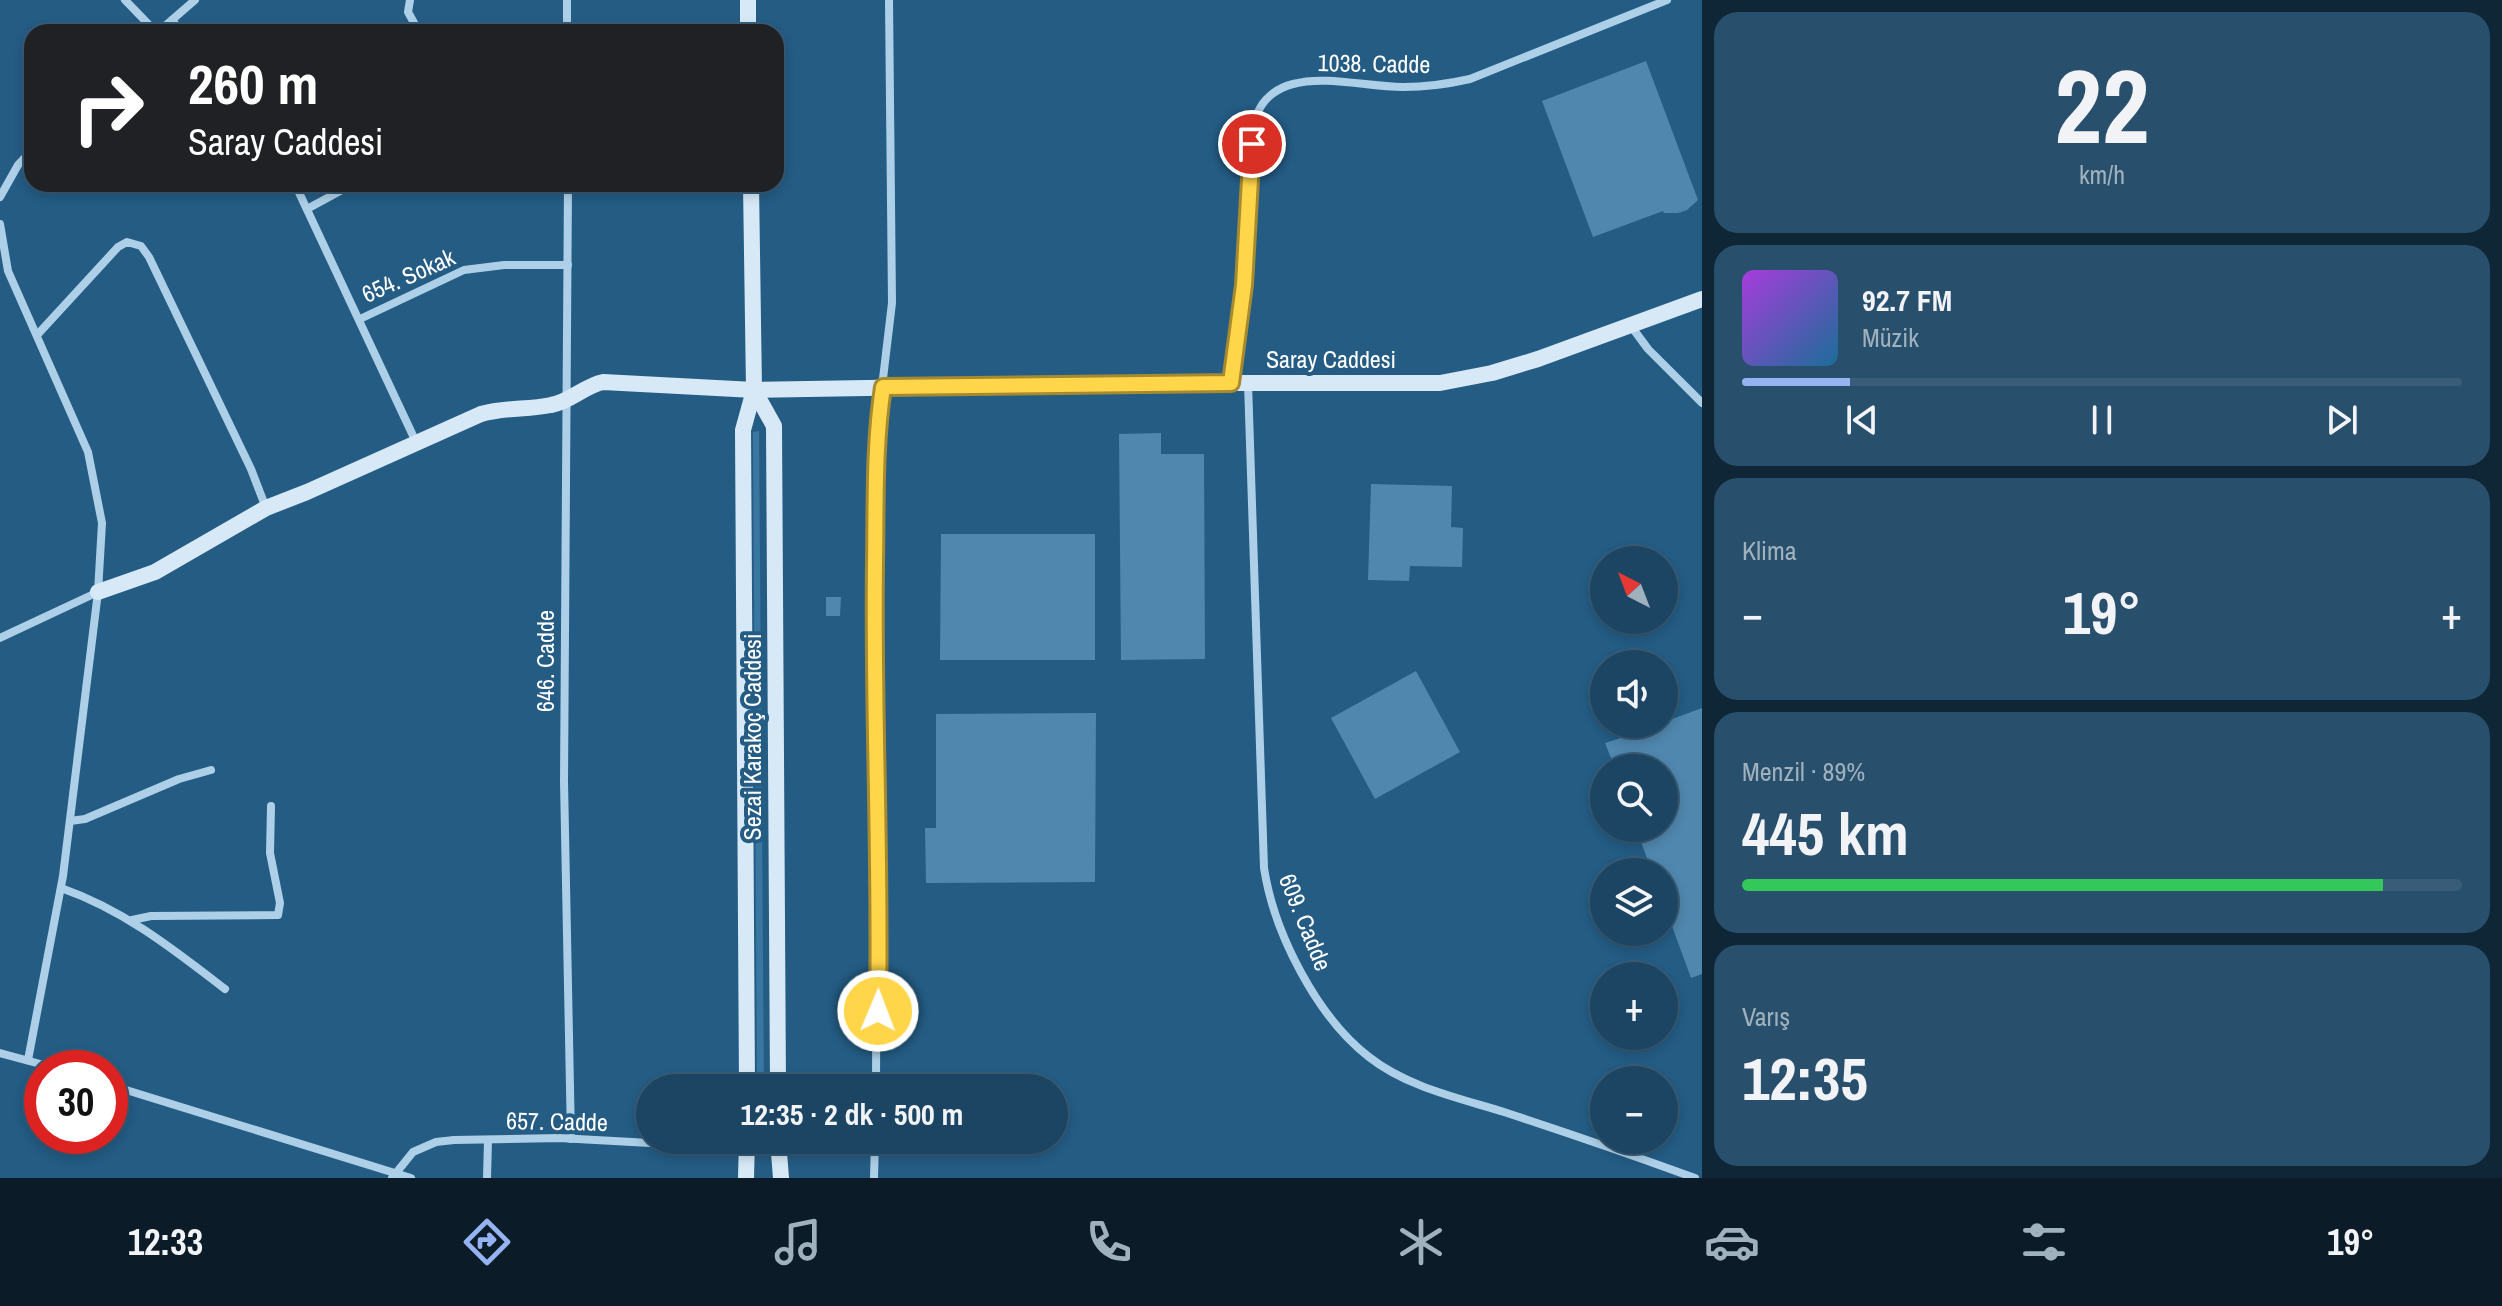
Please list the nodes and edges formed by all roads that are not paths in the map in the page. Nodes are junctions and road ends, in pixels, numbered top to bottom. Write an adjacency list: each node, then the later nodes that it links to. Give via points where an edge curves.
1 (125, 0): 9 (street)
2 (195, 0): 8 (street)
3 (410, 0): 12 (street, via 408,12)
4 (567, 0): 13 (street)
5 (748, 0): 14 (street)
6 (889, 0): 30 (street, via 892,303)
7 (1667, 0): 28 (street, 1038. Cadde, via 1470,79 1402,87 1310,81 1281,88 1262,103 1249,163 1244,285)
8 (172, 20): 10 (street); 11 (street)
9 (149, 24)
10 (167, 24)
11 (175, 24)
12 (415, 24)
13 (567, 24)
14 (748, 24)
15 (24, 159): 20 (street)
16 (299, 192): 21 (street)
17 (338, 192): 21 (street)
18 (568, 192): 23 (street, 646. Cadde)
19 (751, 192): 31 (street, Sezai Karakoç Caddesi)
20 (0, 197)
21 (307, 209): 25 (street)
22 (0, 224): 27 (street, via 8,271)
23 (568, 265): 25 (street, 654. Sokak, via 464,270); 32 (street, 646. Cadde)
24 (1702, 299): 26 (street, Saray Caddesi)
25 (360, 319): 34 (street)
26 (1631, 326): 29 (street, Saray Caddesi, via 1492,373 1440,383); 33 (street)
27 (38, 334): 35 (street, via 118,247 127,242 141,246); 36 (street, via 88,452 102,523)
28 (1231, 383): 29 (street, Saray Caddesi); 30 (street, Saray Caddesi)
29 (1248, 383): 63 (street, 609. Cadde, via 1264,868 1268,892 1304,976 1335,1023 1390,1071)
30 (883, 387): 31 (street, Saray Caddesi); 49 (street, via 877,429 873,662)
31 (754, 390): 32 (street, Saray Caddesi, via 603,382); 47 (street, Sezai Karakoç Caddesi, via 743,430); 48 (street, Sezai Karakoç Caddesi, via 774,426)
32 (566, 400): 34 (street, Saray Caddesi, via 500,408); 51 (street, 646. Cadde, via 564,781)
33 (1702, 403)
34 (416, 442): 35 (street, Saray Caddesi)
35 (266, 508): 36 (street, Saray Caddesi, via 155,572)
36 (98, 592): 37 (street); 40 (street)
37 (0, 638)
38 (211, 770): 40 (street)
39 (271, 806): 42 (street, via 270,853 278,915)
40 (70, 821): 41 (street)
41 (61, 888): 42 (street); 44 (street)
42 (132, 920): 43 (street)
43 (225, 989)
44 (30, 1050)
45 (0, 1053): 46 (street)
46 (24, 1059)
47 (747, 1074)
48 (778, 1074)
49 (876, 1074)
50 (128, 1091): 57 (street)
51 (571, 1139): 52 (street, 657. Cadde); 53 (street, 657. Cadde)
52 (488, 1140): 57 (street, 657. Cadde, via 423,1146); 59 (street)
53 (636, 1141)
54 (747, 1154): 60 (street)
55 (779, 1154): 61 (street)
56 (875, 1154): 62 (street)
57 (394, 1175): 58 (street)
58 (411, 1178)
59 (487, 1178)
60 (746, 1178)
61 (781, 1178)
62 (874, 1178)
63 (1695, 1178)

